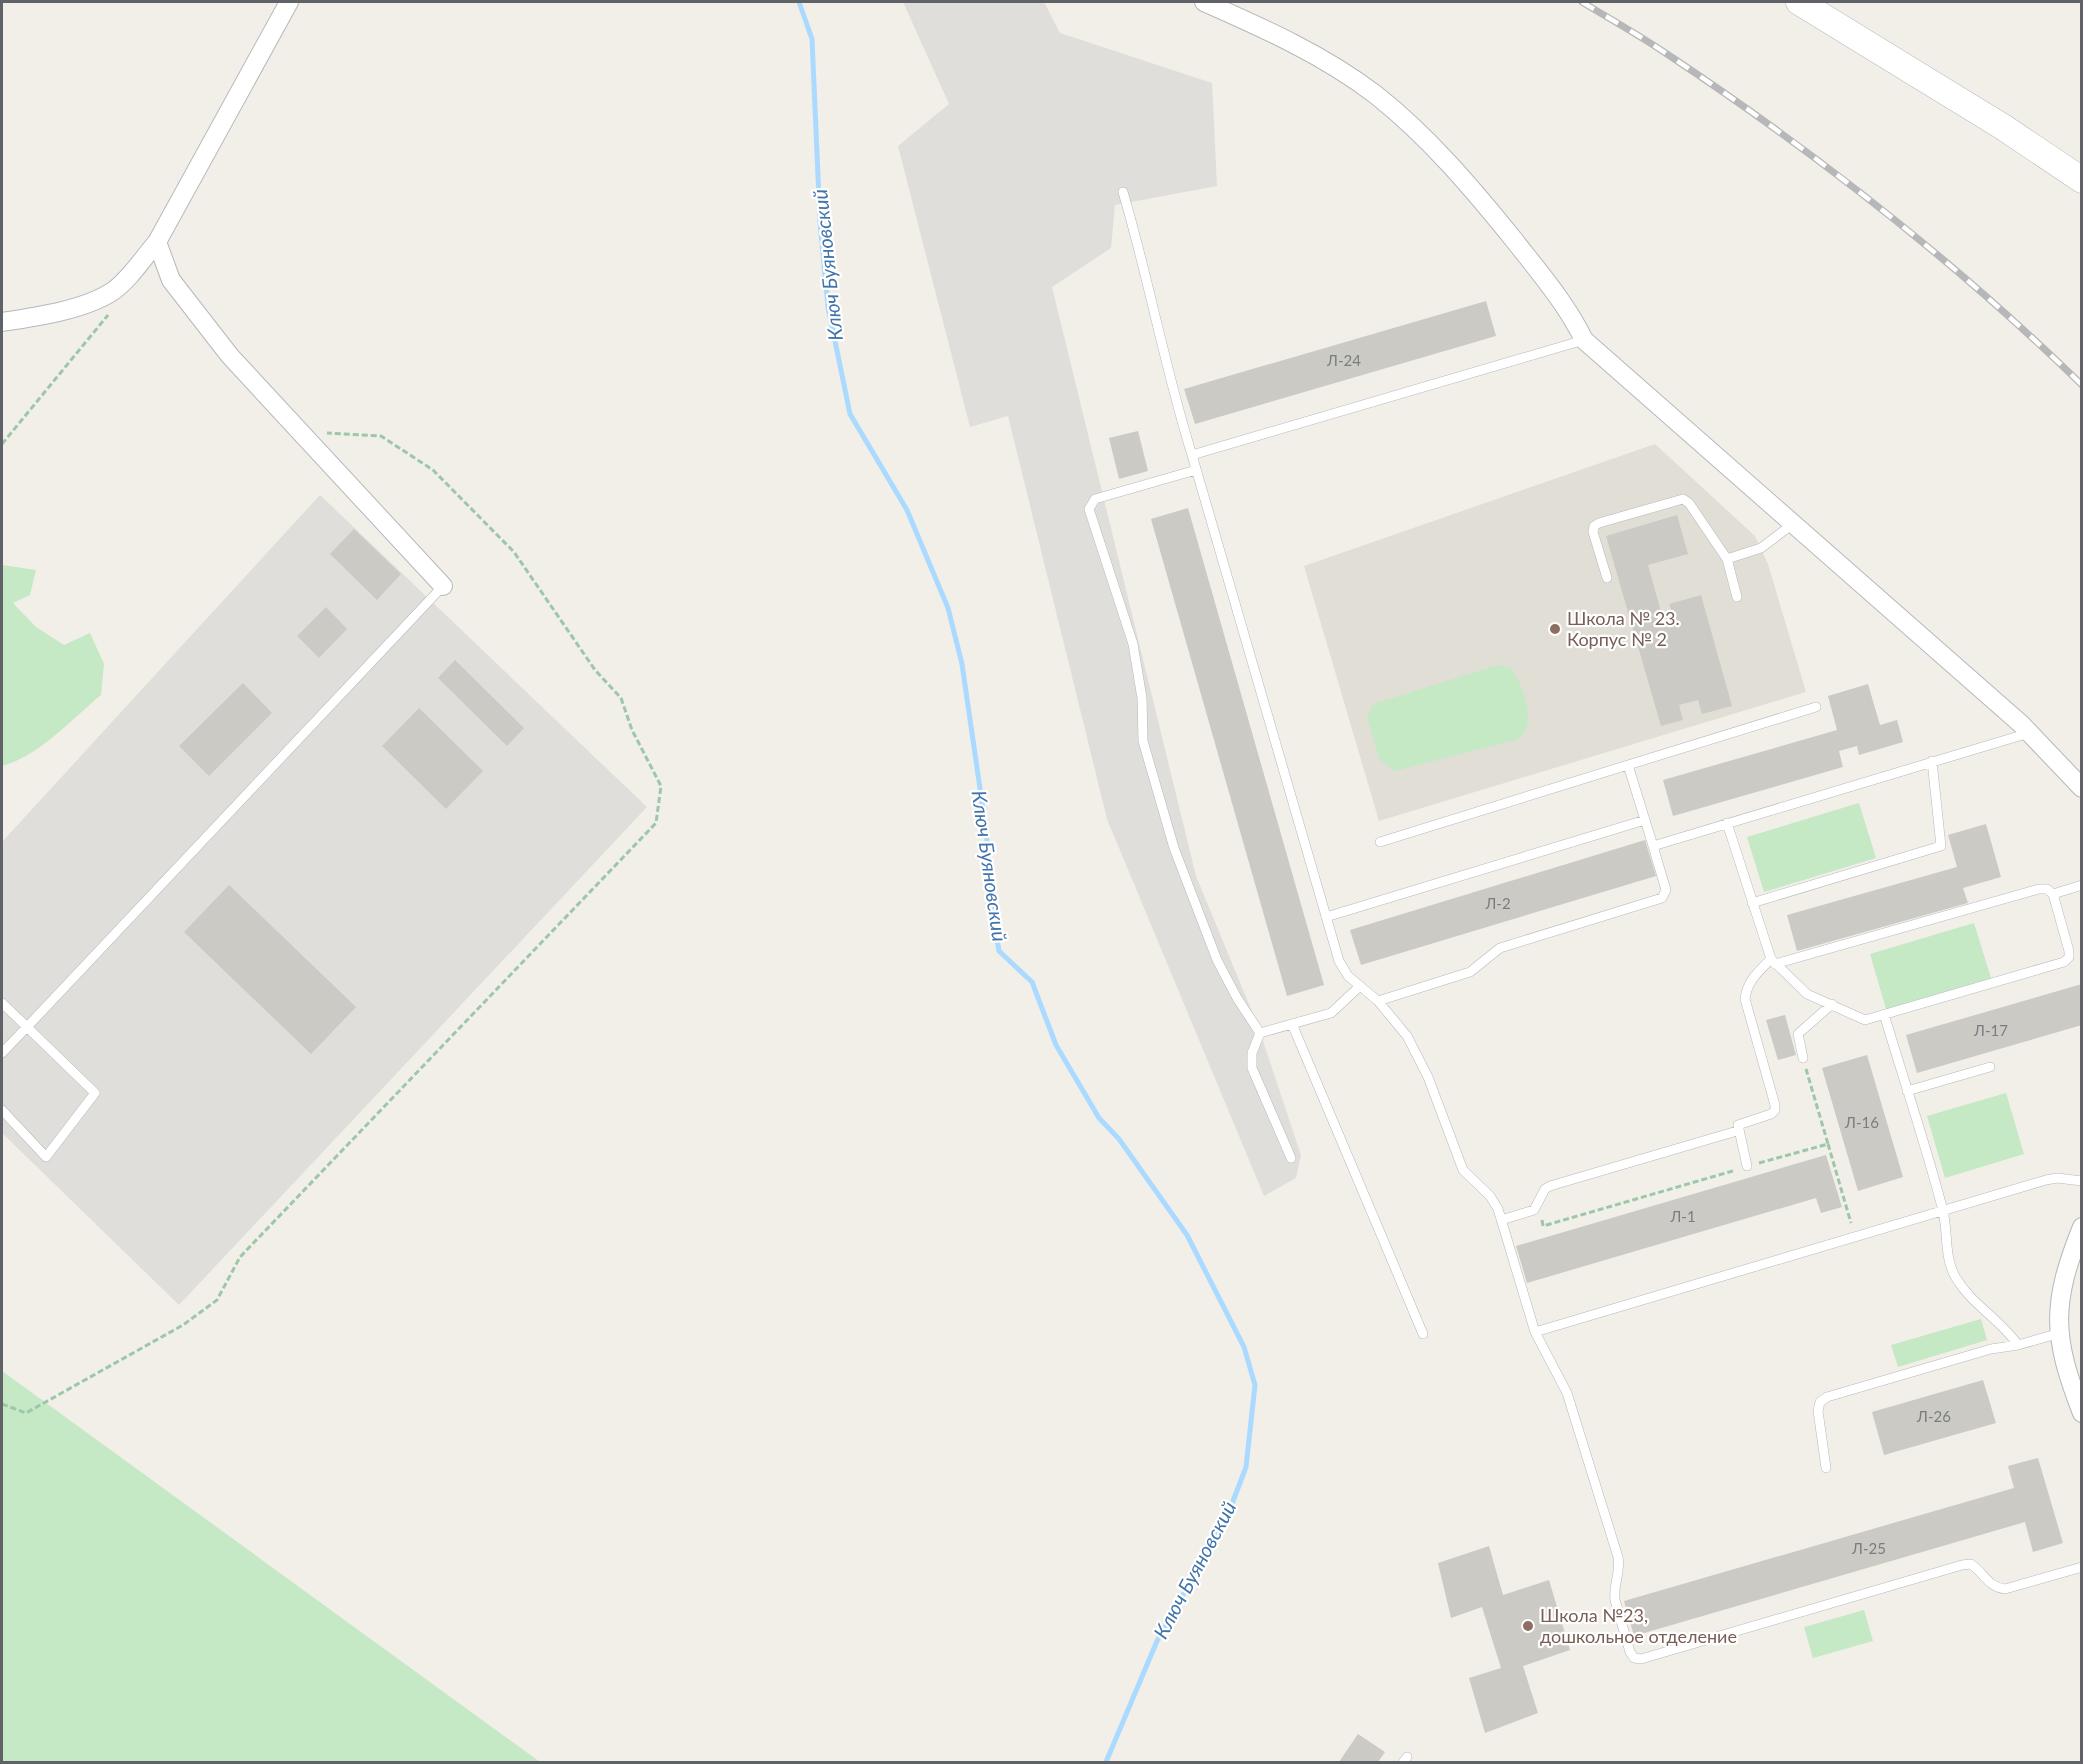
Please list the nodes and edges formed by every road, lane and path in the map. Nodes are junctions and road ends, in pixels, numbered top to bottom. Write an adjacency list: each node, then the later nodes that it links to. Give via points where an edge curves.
1 (289, 2): 6 (street)
2 (1204, 2): 9 (street, via 1330,64 1376,94 1411,125 1489,209 1571,313)
3 (1799, 2): 4 (main road)
4 (2082, 180)
5 (1123, 192): 12 (lane)
6 (157, 242): 8 (street, via 113,291 41,316); 10 (street, via 171,280 230,357)
7 (110, 311): 11 (path)
8 (2, 322)
9 (1584, 340): 12 (lane); 14 (street)
10 (301, 432): 17 (street); 60 (path, via 381,436 433,470 514,552 595,670 621,698 632,730 661,786 656,823 240,1257 217,1300 183,1325 26,1413)
11 (2, 444)
12 (1192, 455): 13 (lane)
13 (1196, 470): 31 (lane); 40 (lane, via 1095,499 1089,509 1133,644 1142,698 1143,741 1174,848 1217,960)
14 (1794, 523): 15 (lane, via 1761,548); 20 (street)
15 (1727, 559): 16 (lane, via 1689,503 1678,499 1594,526); 18 (lane)
16 (1607, 578)
17 (443, 586): 39 (lane)
18 (1737, 597)
19 (1816, 707): 22 (lane)
20 (2030, 733): 21 (lane); 23 (street)
21 (1932, 761): 25 (lane); 30 (lane, via 1941,846)
22 (1628, 765): 24 (lane); 26 (lane)
23 (2082, 788)
24 (1645, 820): 27 (lane); 31 (lane)
25 (1727, 823): 27 (lane); 30 (lane)
26 (1380, 842)
27 (1653, 846): 34 (lane, via 1666,890 1662,898 1500,948 1470,972)
28 (2082, 885): 29 (lane)
29 (2053, 894): 32 (lane, via 2039,889); 37 (lane, via 2069,951 2064,962)
30 (1752, 903): 32 (lane)
31 (1326, 917): 33 (lane, via 1342,969)
32 (1773, 961): 36 (lane, via 1807,994); 46 (lane, via 1748,984 1745,999 1775,1110 1742,1122)
33 (1360, 986): 34 (lane); 38 (lane, via 1331,1013)
34 (1378, 1001): 53 (lane, via 1407,1036 1428,1077 1463,1170 1490,1196)
35 (2, 1003): 39 (lane)
36 (1832, 1004): 37 (lane, via 1864,1020); 42 (lane, via 1798,1034)
37 (1884, 1014): 44 (lane)
38 (1292, 1024): 40 (lane); 58 (lane)
39 (27, 1027): 41 (lane); 45 (lane, via 94,1093 46,1157)
40 (1260, 1033): 48 (lane, via 1252,1053 1252,1068)
41 (2, 1053)
42 (1803, 1058): 47 (path)
43 (1990, 1067): 44 (lane)
44 (1907, 1091): 52 (lane)
45 (2, 1110)
46 (1737, 1131): 49 (lane); 51 (lane, via 1550,1186 1542,1193)
47 (1828, 1144): 49 (path); 55 (path)
48 (1291, 1158)
49 (1747, 1166): 51 (path, via 1543,1226)
50 (2082, 1181): 52 (lane, via 2046,1180)
51 (1538, 1207): 53 (lane)
52 (1943, 1210): 55 (lane); 59 (lane, via 1946,1253 1955,1278)
53 (1501, 1220): 56 (lane)
54 (2082, 1227): 57 (street, via 2060,1292)
55 (1854, 1237): 56 (lane)
56 (1535, 1332): 63 (lane, via 1567,1393 1618,1557 1615,1600 1635,1658 1962,1565 1971,1564 1996,1588 2005,1589)
57 (2060, 1333): 59 (lane); 61 (street, via 2068,1377)
58 (1423, 1334)
59 (2018, 1345): 62 (lane, via 1990,1349 1827,1397 1820,1402 1818,1411)
60 (2, 1404)
61 (2082, 1413)
62 (1826, 1468)
63 (2082, 1567)

